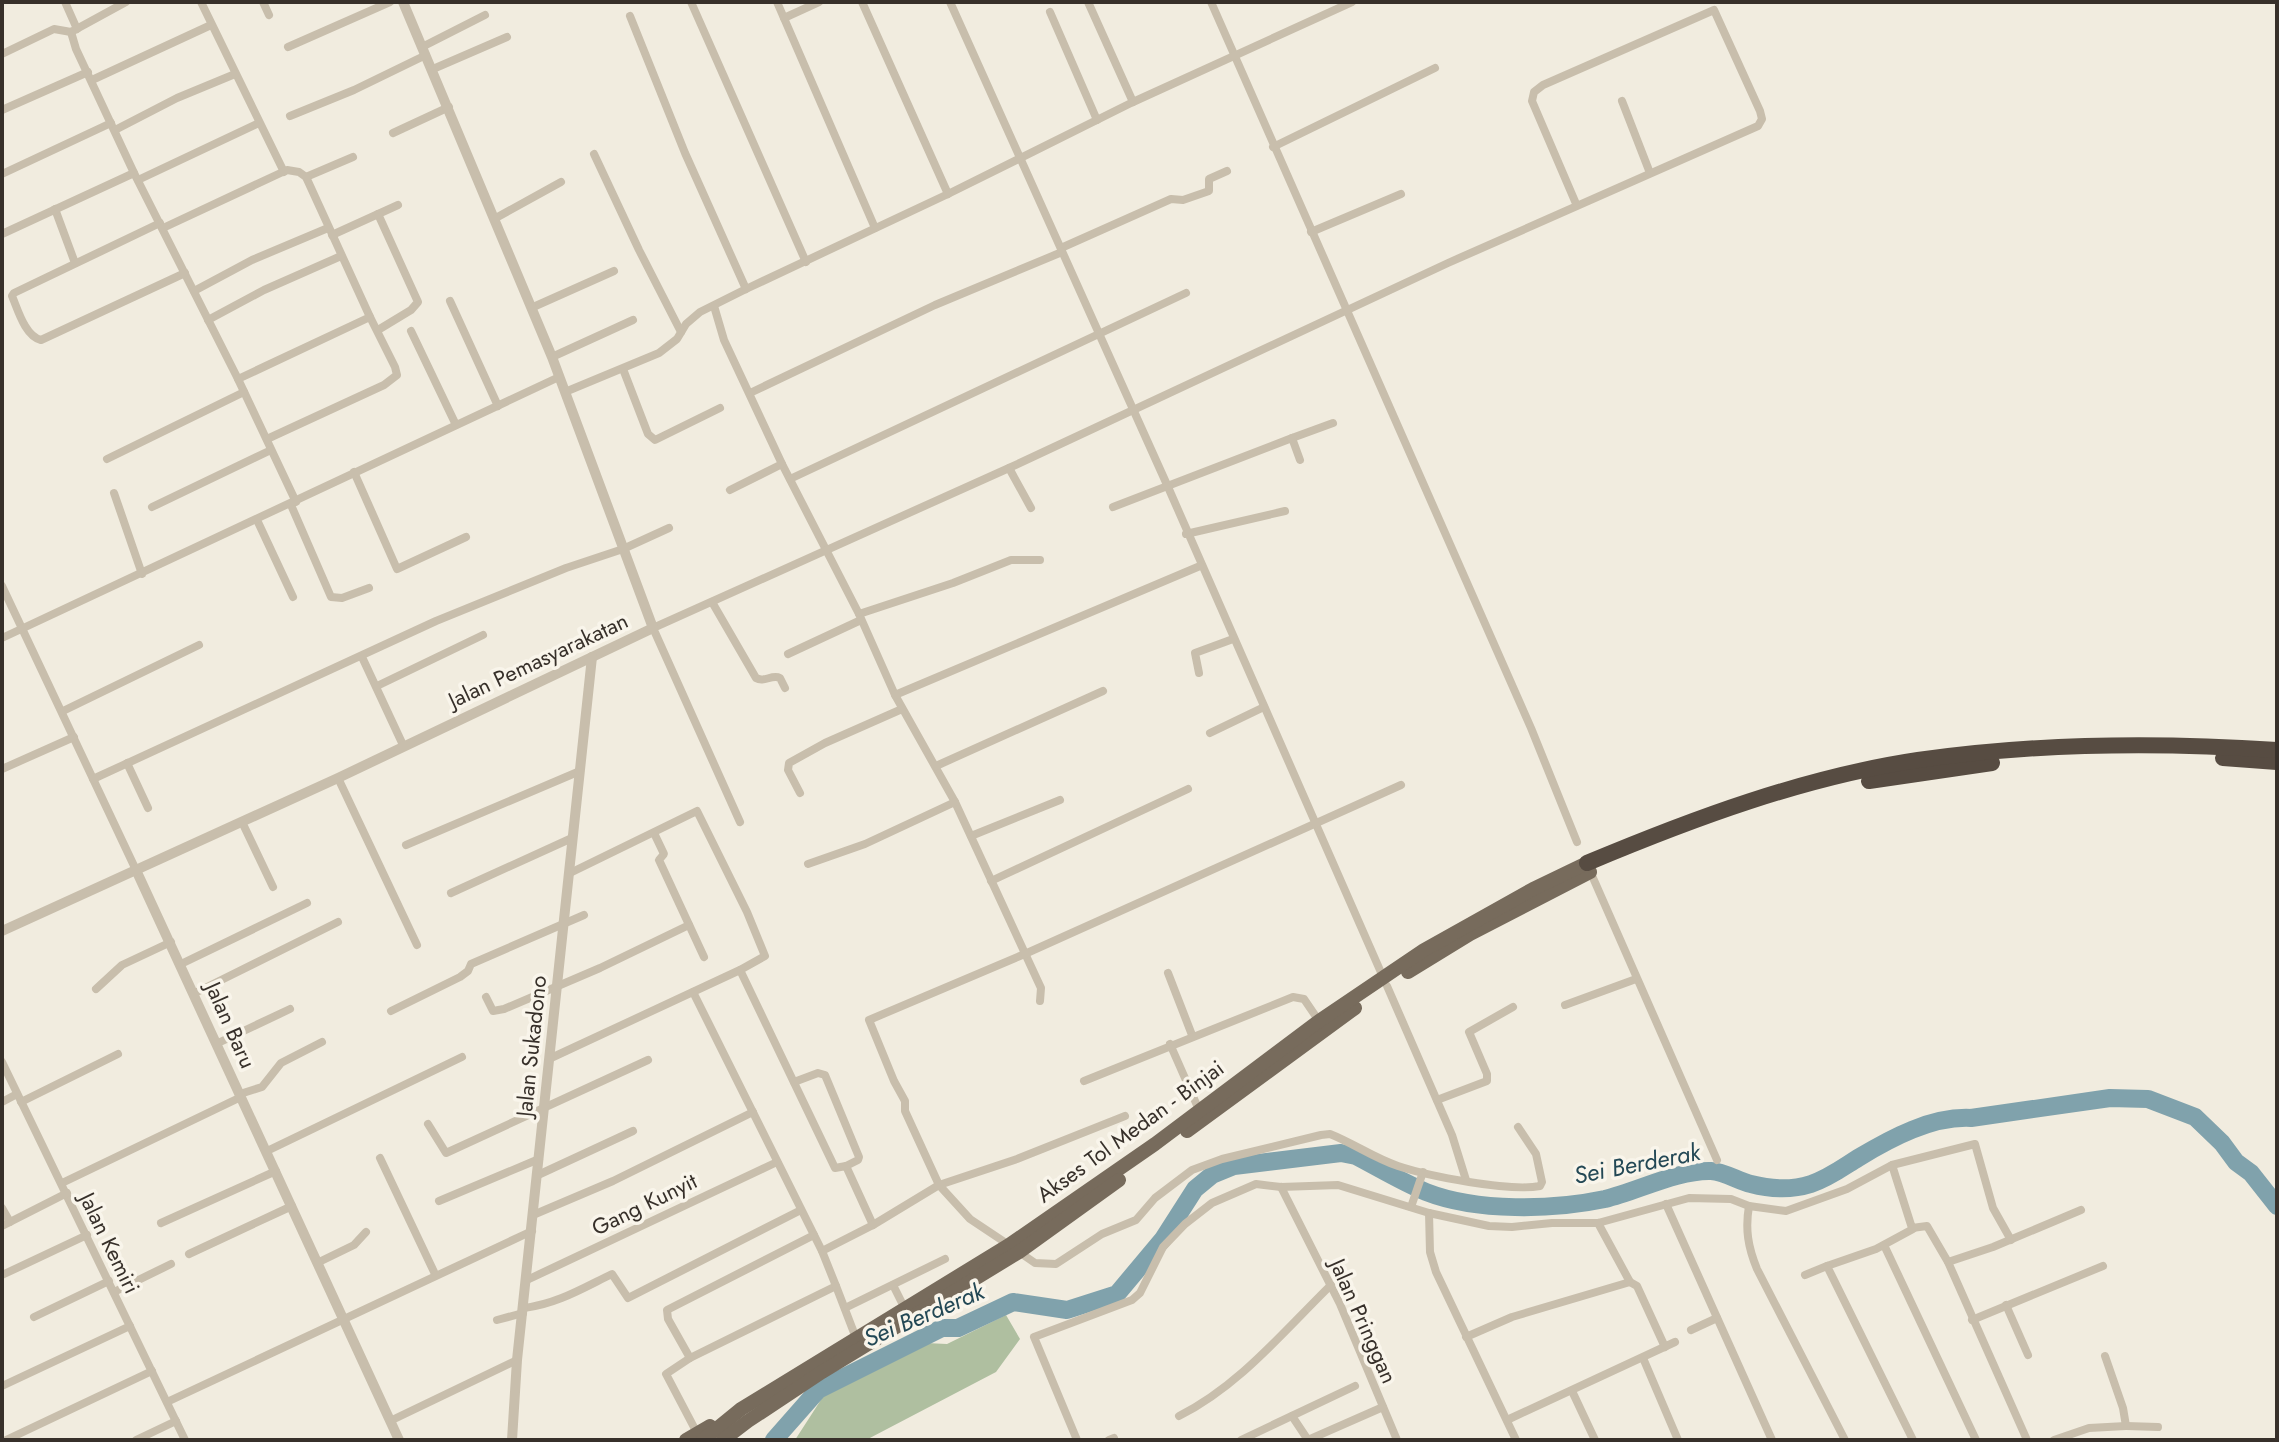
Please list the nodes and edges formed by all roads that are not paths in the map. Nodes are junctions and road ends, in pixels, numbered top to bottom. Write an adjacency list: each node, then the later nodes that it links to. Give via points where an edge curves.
1 (65, 2): 21 (street)
2 (126, 2): 21 (street)
3 (201, 2): 20 (street)
4 (263, 2): 16 (street)
5 (390, 2): 23 (street)
6 (403, 2): 24 (street, Jalan Pemasyarakatan)
7 (691, 2): 65 (street)
8 (777, 2): 19 (street)
9 (819, 2): 19 (street)
10 (862, 2): 51 (street)
11 (950, 2): 43 (street)
12 (1088, 2): 32 (street)
13 (1211, 2): 26 (street)
14 (1352, 2): 26 (street)
15 (1050, 12): 36 (street)
16 (269, 15)
17 (485, 15): 24 (street)
18 (630, 16): 69 (street)
19 (784, 18): 59 (street)
20 (211, 25): 29 (street); 30 (street)
21 (74, 30): 25 (street, via 54,29); 30 (street)
22 (507, 37): 28 (street)
23 (288, 47)
24 (424, 51): 28 (street, Jalan Pemasyarakatan); 35 (street, via 354,90)
25 (2, 54)
26 (1234, 57): 32 (street); 40 (street)
27 (1435, 68): 40 (street)
28 (433, 69): 33 (street, Jalan Pemasyarakatan)
29 (235, 74): 37 (street); 38 (street)
30 (90, 76): 34 (street); 38 (street)
31 (1622, 101): 46 (street)
32 (1133, 102): 36 (street)
33 (449, 107): 39 (street); 57 (street, Jalan Pemasyarakatan)
34 (2, 110)
35 (290, 116)
36 (1097, 120): 43 (street)
37 (259, 123): 45 (street); 48 (street)
38 (113, 127): 47 (street); 48 (street)
39 (393, 133)
40 (1273, 147): 61 (street)
41 (594, 154): 81 (street)
42 (353, 157): 49 (street)
43 (1020, 159): 51 (street); 63 (street)
44 (1227, 171): 63 (street, via 1209,179 1209,191 1171,199)
45 (284, 172): 49 (street, via 294,170); 58 (street)
46 (1650, 173): 54 (street); 54 (street, via 1761,123 1714,10 1534,92 1532,101)
47 (2, 174)
48 (136, 177): 55 (street); 58 (street)
49 (306, 177): 60 (street)
50 (561, 182): 57 (street)
51 (948, 194): 59 (street)
52 (1401, 194): 61 (street)
53 (398, 205): 56 (street)
54 (1577, 206): 75 (street)
55 (55, 209): 62 (street); 66 (street)
56 (378, 214): 60 (street); 79 (street, via 418,302)
57 (494, 219): 74 (street, Jalan Pemasyarakatan)
58 (162, 226): 66 (street); 68 (street)
59 (875, 228): 65 (street)
60 (330, 232): 64 (street); 70 (street, via 252,260)
61 (1311, 232): 75 (street)
62 (2, 234)
63 (1061, 250): 82 (street); 89 (street)
64 (341, 256): 76 (street); 77 (street)
65 (806, 262): 69 (street)
66 (75, 263): 68 (street, via 12,296 34,338 41,340)
67 (614, 271): 74 (street)
68 (185, 273): 70 (street)
69 (746, 289): 73 (street)
70 (194, 291): 77 (street)
71 (1186, 293): 82 (street)
72 (450, 301): 90 (street)
73 (714, 306): 81 (street); 89 (street)
74 (531, 308): 83 (street, Jalan Pemasyarakatan)
75 (1347, 311): 92 (street); 166 (street)
76 (370, 317): 79 (street); 86 (street)
77 (208, 320): 86 (street)
78 (633, 320): 83 (street)
79 (378, 330): 96 (street, via 395,367 394,380)
80 (411, 331): 94 (street)
81 (681, 332): 84 (street, via 670,345)
82 (1099, 335): 92 (street); 103 (street)
83 (552, 357): 85 (street, Jalan Pemasyarakatan)
84 (623, 369): 88 (street); 91 (street, via 655,440)
85 (559, 377): 88 (street, Jalan Pemasyarakatan); 90 (street)
86 (238, 379): 87 (street)
87 (244, 392): 96 (street); 98 (street)
88 (565, 392): 116 (street, Jalan Pemasyarakatan)
89 (750, 393): 100 (street)
90 (498, 406): 94 (street)
91 (720, 408)
92 (1132, 410): 101 (street); 104 (street)
93 (1333, 423): 95 (street)
94 (456, 425): 102 (street)
95 (1292, 438): 99 (street); 104 (street)
96 (267, 439): 97 (street)
97 (271, 450): 107 (street); 108 (street)
98 (107, 459)
99 (1300, 460)
100 (782, 464): 103 (street); 105 (street)
101 (1009, 468): 110 (street); 117 (street)
102 (354, 472): 107 (street); 115 (street, via 397,569)
103 (790, 479): 117 (street)
104 (1168, 487): 109 (street); 114 (street)
105 (730, 490)
106 (114, 493): 120 (street)
107 (293, 503): 112 (street); 122 (street, via 331,597)
108 (152, 507)
109 (1113, 507)
110 (1031, 508)
111 (1285, 511): 114 (street)
112 (257, 520): 120 (street); 123 (street)
113 (669, 528): 116 (street)
114 (1186, 534): 119 (street)
115 (466, 537)
116 (623, 549): 126 (street, Jalan Pemasyarakatan); 133 (street, via 493,597)
117 (825, 550): 124 (street); 125 (street)
118 (1040, 560): 125 (street, via 1011,560)
119 (1200, 566): 130 (street); 139 (street)
120 (142, 574): 127 (street)
121 (2, 586): 127 (street, Jalan Baru)
122 (369, 588)
123 (293, 597)
124 (712, 602): 126 (street); 137 (street, via 756,678 777,676)
125 (860, 617): 132 (street); 139 (street)
126 (653, 628): 134 (street, Jalan Pemasyarakatan); 161 (street)
127 (23, 629): 129 (street); 142 (street, Jalan Baru)
128 (483, 635): 136 (street)
129 (2, 638)
130 (1233, 639): 135 (street, via 1195,653); 140 (street)
131 (199, 645): 142 (street)
132 (788, 654)
133 (362, 657): 136 (street); 148 (street)
134 (592, 657): 145 (street, Jalan Pemasyarakatan); 151 (street, Jalan Sukadono)
135 (1199, 673)
136 (377, 686): 145 (street)
137 (785, 688)
138 (1103, 691): 149 (street)
139 (895, 695): 141 (street)
140 (1264, 707): 143 (street); 162 (street)
141 (902, 709): 149 (street); 156 (street, via 789,763)
142 (63, 711): 144 (street, Jalan Baru)
143 (1210, 733)
144 (74, 737): 150 (street); 153 (street, Jalan Baru)
145 (403, 745): 152 (street, Jalan Pemasyarakatan)
146 (2277, 750): 169 (highway, via 2100,745 1916,761 1753,801 1651,836)
147 (2277, 762): 169 (highway, via 2072,756 1888,777 1811,795)
148 (127, 763): 153 (street); 159 (street)
149 (936, 766): 158 (street)
150 (2, 769)
151 (580, 771): 165 (street, Jalan Sukadono); 167 (street)
152 (338, 778): 160 (street, Jalan Pemasyarakatan); 182 (street)
153 (93, 779): 170 (street, Jalan Baru)
154 (1401, 785): 162 (street)
155 (1188, 789): 172 (street)
156 (800, 793)
157 (1060, 800): 164 (street)
158 (955, 802): 164 (street); 168 (street)
159 (148, 808)
160 (242, 822): 170 (street, Jalan Pemasyarakatan); 173 (street)
161 (740, 822)
162 (1315, 823): 183 (street); 189 (street)
163 (654, 833): 171 (street); 179 (street, via 664,854 659,860); 186 (street, via 698,812 765,956)
164 (971, 836): 172 (street)
165 (572, 838): 171 (street, Jalan Sukadono); 174 (street)
166 (1577, 842)
167 (406, 845)
168 (808, 864)
169 (1588, 868): 188 (street); 189 (main road, Akses Tol Medan - Binjai, via 1467,930)
170 (136, 870): 180 (street, Jalan Pemasyarakatan); 181 (street, Jalan Baru)
171 (570, 873): 178 (street, Jalan Sukadono)
172 (991, 881): 183 (street)
173 (273, 887)
174 (451, 893)
175 (307, 903): 185 (street)
176 (584, 915): 178 (street)
177 (338, 922): 193 (street)
178 (564, 923): 190 (street, Jalan Sukadono); 199 (street, via 471,964 460,977)
179 (689, 925): 184 (street); 190 (street)
180 (2, 931)
181 (171, 942): 185 (street, Jalan Baru); 191 (street, via 122,965)
182 (417, 945)
183 (1024, 955): 195 (street, via 1041,988); 236 (street, via 869,1020)
184 (704, 957)
185 (181, 964): 193 (street, Jalan Baru)
186 (740, 970): 192 (street); 212 (street)
187 (1168, 973): 201 (street)
188 (1636, 979): 196 (street); 227 (street)
189 (1385, 981): 200 (main road, Akses Tol Medan - Binjai); 210 (main road, Akses Tol Medan - Binjai); 215 (street)
190 (558, 986): 194 (street, via 495,1011); 207 (street, Jalan Sukadono)
191 (96, 989)
192 (693, 992): 207 (street); 219 (street)
193 (195, 993): 203 (street, Jalan Baru)
194 (486, 997)
195 (1040, 1001)
196 (1565, 1005)
197 (1513, 1007): 215 (street, via 1469,1032 1487,1081)
198 (290, 1009): 203 (street)
199 (391, 1011)
200 (1319, 1021): 201 (street, via 1298,996); 210 (main road, Akses Tol Medan - Binjai)
201 (1192, 1035): 204 (street)
202 (322, 1042): 213 (street, via 281,1063 262,1087)
203 (218, 1043): 213 (street, Jalan Baru)
204 (1170, 1044): 211 (street); 218 (street)
205 (118, 1054): 214 (street)
206 (462, 1057): 224 (street)
207 (551, 1058): 217 (street, Jalan Sukadono)
208 (648, 1060): 217 (street)
209 (2, 1062): 214 (street, Jalan Kemiri)
210 (1262, 1069): 218 (main road, Akses Tol Medan - Binjai); 260 (main road, Akses Tol Medan - Binjai)
211 (1084, 1081)
212 (794, 1082): 230 (street, via 835,1168); 230 (street, via 825,1075 859,1157)
213 (241, 1095): 224 (street, Jalan Baru); 235 (street)
214 (19, 1098): 216 (street); 235 (street, Jalan Kemiri)
215 (1437, 1100): 234 (street)
216 (2, 1102)
217 (545, 1108): 221 (street, via 445,1153); 226 (street, Jalan Sukadono)
218 (1199, 1110): 260 (main road, Akses Tol Medan - Binjai)
219 (753, 1112): 228 (street); 248 (street)
220 (1125, 1116): 236 (street)
221 (428, 1124)
222 (1518, 1127): 234 (street, via 1536,1154 1540,1186 1507,1188)
223 (633, 1131): 232 (street)
224 (267, 1151): 231 (street, Jalan Baru)
225 (380, 1158): 269 (street)
226 (539, 1159): 232 (street, Jalan Sukadono); 239 (street)
227 (1717, 1160)
228 (777, 1162): 245 (street); 272 (street, Gang Kunyit)
229 (1892, 1165): 243 (street, via 1808,1205 1786,1211); 253 (street); 258 (street, via 1975,1144 1993,1208)
230 (846, 1166): 252 (street)
231 (276, 1171): 242 (street, Jalan Baru); 249 (street)
232 (538, 1175): 248 (street, Jalan Sukadono)
233 (1422, 1175): 234 (street); 241 (street); 260 (street, via 1330,1134 1321,1135 1192,1170 1136,1220 1102,1234 1056,1264 1035,1263)
234 (1466, 1180)
235 (62, 1183): 238 (street, Jalan Kemiri)
236 (939, 1185): 252 (street); 260 (street, via 970,1219)
237 (1281, 1187): 241 (street, via 1338,1185); 276 (street, Jalan Pringgan); 319 (street, via 1256,1184 1212,1203 1163,1247 1132,1300 1037,1336 1034,1340)
238 (67, 1193): 251 (street); 256 (street, Jalan Kemiri)
239 (439, 1201)
240 (1666, 1204): 243 (street, via 1711,1198); 250 (street); 284 (street)
241 (1412, 1205): 247 (street)
242 (292, 1206): 262 (street); 265 (street, Jalan Baru)
243 (1749, 1206): 326 (street, via 1745,1225 1757,1269)
244 (2, 1208): 251 (street)
245 (801, 1210): 257 (street); 281 (street, via 628,1298 612,1274 564,1298)
246 (2081, 1210): 258 (street)
247 (1429, 1213): 250 (street, via 1501,1227); 290 (street, via 1432,1260)
248 (533, 1215): 254 (street, Jalan Sukadono)
249 (161, 1223)
250 (1598, 1223): 274 (street)
251 (6, 1224)
252 (873, 1225): 261 (street)
253 (1913, 1229): 259 (street); 264 (street, via 1927,1226)
254 (532, 1230): 269 (street); 272 (street, Jalan Sukadono)
255 (366, 1232): 265 (street, via 354,1245)
256 (87, 1235): 270 (street); 273 (street, Jalan Kemiri)
257 (814, 1235): 261 (street); 296 (street, via 667,1310)
258 (2011, 1240): 264 (street)
259 (1884, 1245): 267 (street); 328 (street)
260 (1014, 1248): 282 (main road, Akses Tol Medan - Binjai)
261 (822, 1251): 277 (street)
262 (189, 1254)
263 (945, 1259): 275 (street)
264 (1948, 1262): 287 (street)
265 (317, 1263): 285 (street, Jalan Baru)
266 (171, 1264): 278 (street)
267 (1827, 1266): 271 (street); 327 (street)
268 (2103, 1266): 279 (street)
269 (435, 1274): 285 (street)
270 (2, 1275)
271 (1805, 1275)
272 (527, 1280): 281 (street, Jalan Sukadono)
273 (109, 1281): 278 (street, Jalan Kemiri); 283 (street)
274 (1630, 1282): 290 (street, via 1512,1317); 293 (street, via 1637,1286)
275 (893, 1285): 280 (street); 282 (street)
276 (1331, 1285): 304 (street, Jalan Pringgan); 305 (street, via 1235,1380)
277 (836, 1286): 280 (street); 296 (street)
278 (114, 1292): 288 (street, Jalan Kemiri)
279 (2006, 1305): 287 (street); 294 (street)
280 (845, 1308): 291 (street)
281 (523, 1310): 286 (street); 298 (street, Jalan Sukadono)
282 (907, 1313): 291 (main road, Akses Tol Medan - Binjai); 313 (main road, Akses Tol Medan - Binjai)
283 (34, 1317)
284 (1717, 1318): 289 (street); 325 (street)
285 (344, 1319): 303 (street); 309 (street, Jalan Baru)
286 (497, 1320)
287 (1972, 1320): 329 (street)
288 (130, 1326): 299 (street, Jalan Kemiri); 300 (street)
289 (1691, 1330)
290 (1466, 1337): 307 (street)
291 (856, 1338): 312 (main road, Akses Tol Medan - Binjai)
292 (1675, 1342): 293 (street)
293 (1665, 1347): 297 (street)
294 (2028, 1355)
295 (2105, 1356): 310 (street)
296 (690, 1358): 312 (street, via 666,1376)
297 (1643, 1358): 302 (street); 324 (street)
298 (517, 1360): 309 (street); 318 (street, Jalan Sukadono)
299 (152, 1371): 303 (street, Jalan Kemiri); 314 (street)
300 (2, 1386)
301 (1355, 1386): 306 (street)
302 (1572, 1391): 307 (street); 323 (street)
303 (167, 1402): 308 (street, Jalan Kemiri)
304 (1383, 1407): 306 (street, via 1308,1440); 321 (street, Jalan Pringgan)
305 (1179, 1416)
306 (1292, 1416): 320 (street)
307 (1507, 1420): 322 (street)
308 (176, 1421): 315 (street); 316 (street, Jalan Kemiri)
309 (390, 1421): 317 (street, Jalan Baru)
310 (2126, 1426): 311 (street); 330 (street, via 2089,1428)
311 (2158, 1427)
312 (695, 1438)
313 (727, 1438)
314 (6, 1440)
315 (136, 1440)
316 (185, 1440)
317 (399, 1440)
318 (512, 1440)
319 (1077, 1440)
320 (1241, 1440)
321 (1397, 1440)
322 (1516, 1440)
323 (1595, 1440)
324 (1678, 1440)
325 (1772, 1440)
326 (1845, 1440)
327 (1913, 1440)
328 (1976, 1440)
329 (2027, 1440)
330 (2054, 1440)

